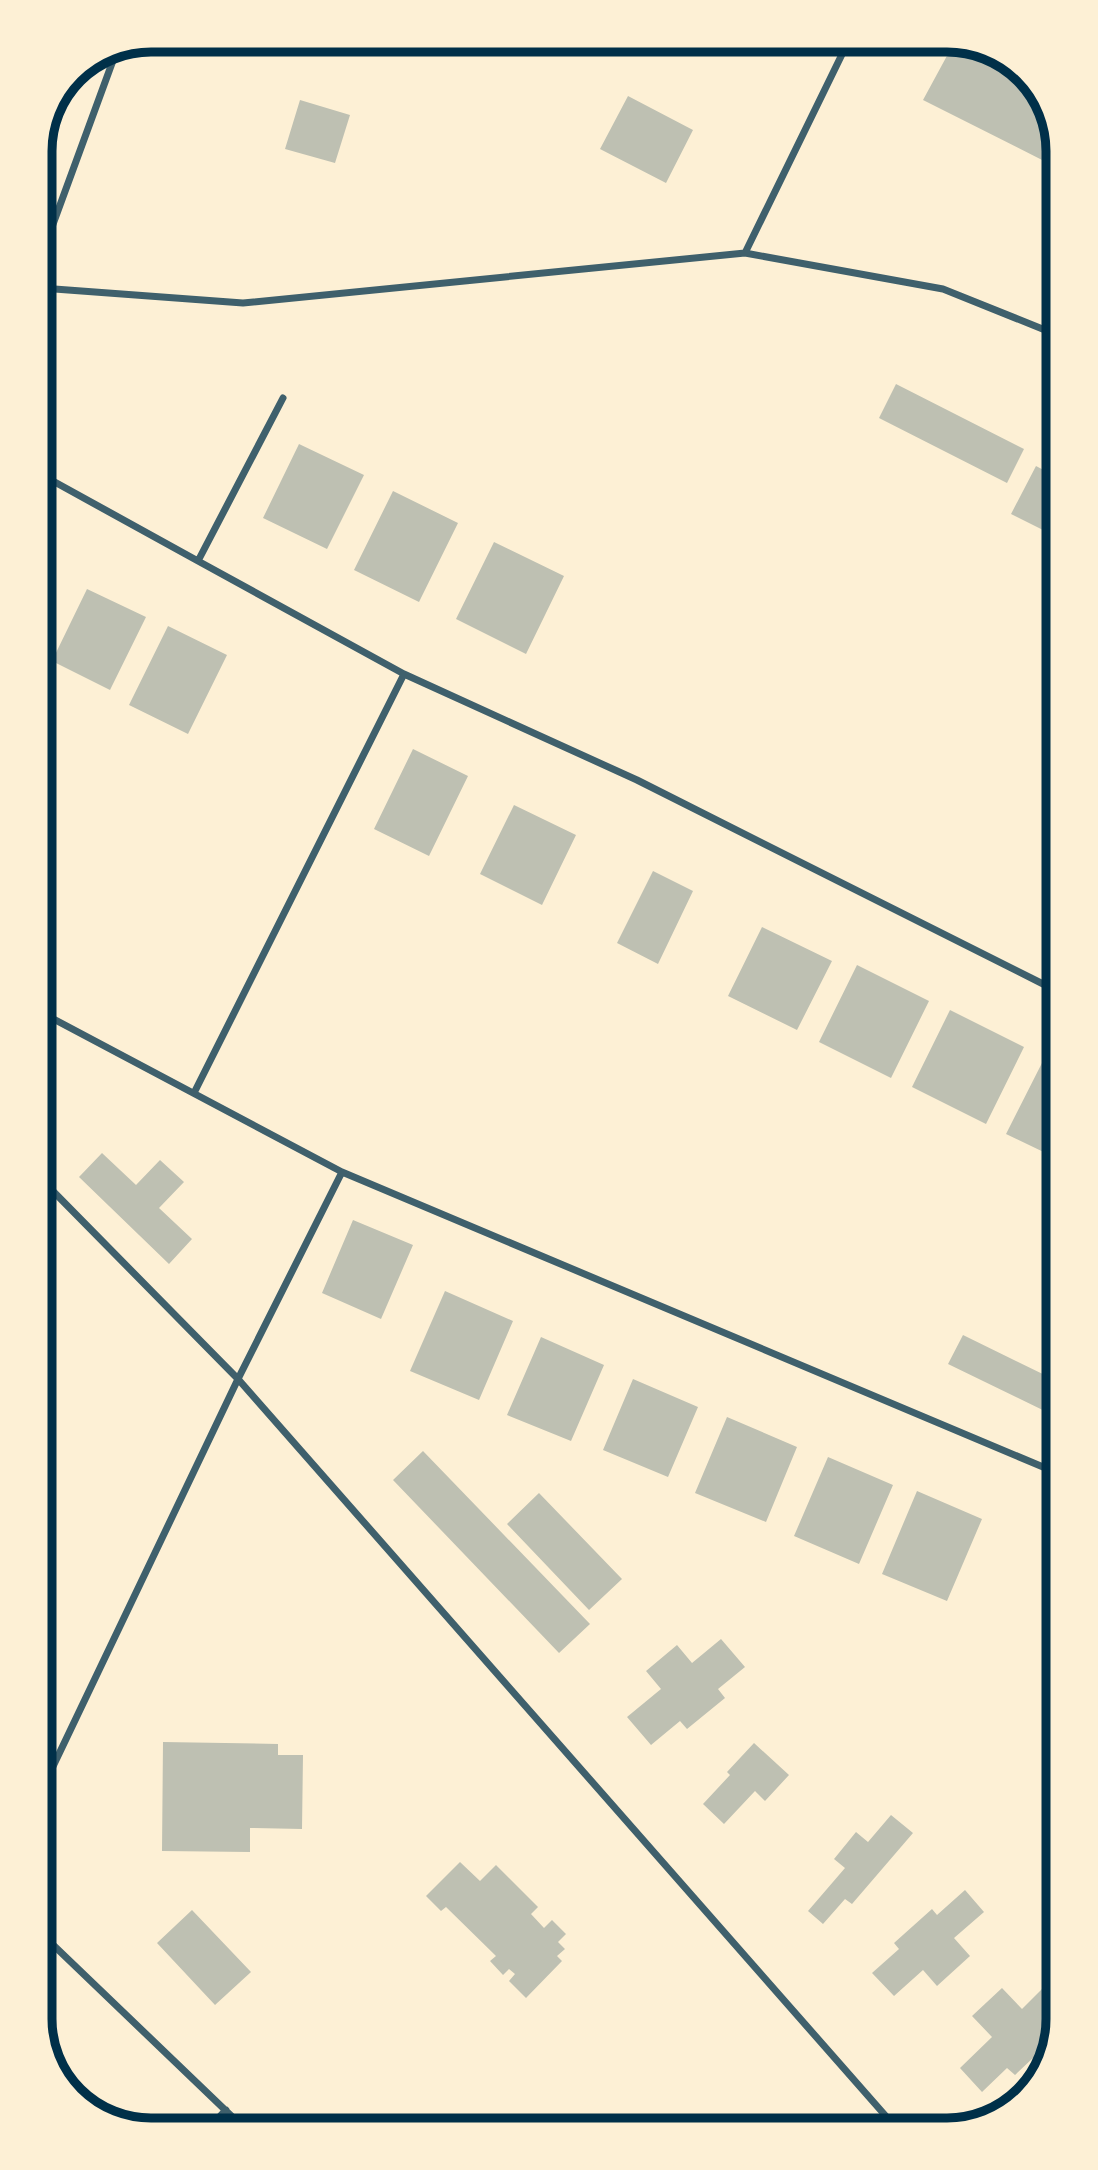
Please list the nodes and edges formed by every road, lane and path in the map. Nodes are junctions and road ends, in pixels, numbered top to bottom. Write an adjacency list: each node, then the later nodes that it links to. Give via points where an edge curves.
1 (843, 53): 4 (street)
2 (113, 61): 3 (street)
3 (53, 224)
4 (745, 253): 5 (street, via 243,303); 6 (street, via 943,289)
5 (53, 289)
6 (1046, 330)
7 (283, 398): 9 (street)
8 (53, 481): 9 (street)
9 (198, 561): 10 (street)
10 (404, 674): 11 (street, via 637,780); 13 (street)
11 (1046, 985)
12 (53, 1018): 13 (street)
13 (194, 1093): 14 (street)
14 (342, 1172): 16 (street); 17 (street)
15 (52, 1190): 16 (street)
16 (238, 1379): 18 (street); 23 (street)
17 (1046, 1468)
18 (52, 1768)
19 (52, 1944): 20 (street)
20 (226, 2110): 21 (street); 22 (street)
21 (219, 2117)
22 (233, 2117)
23 (887, 2118)

